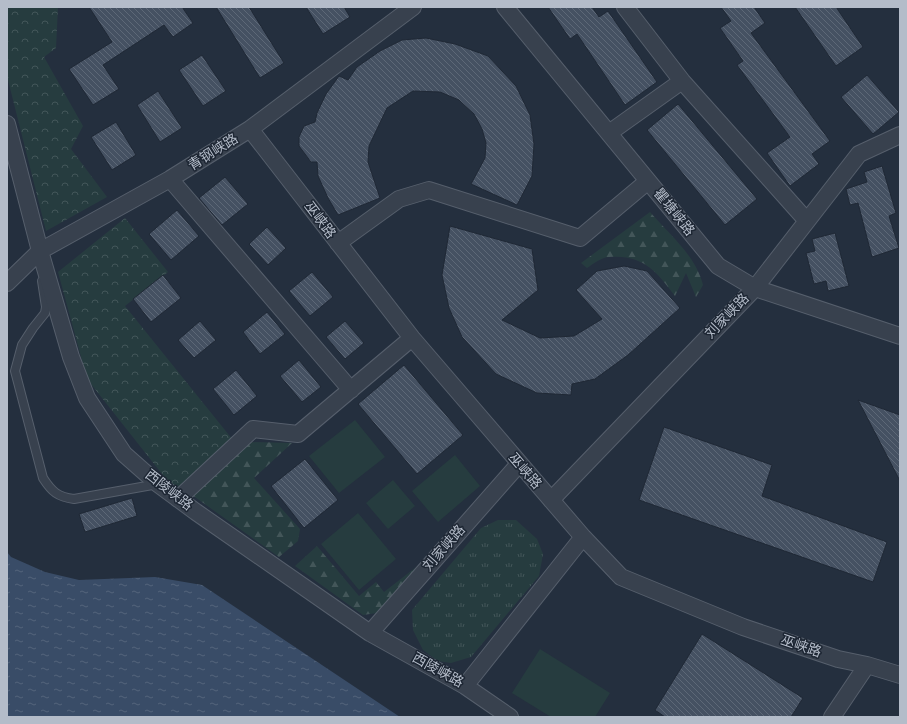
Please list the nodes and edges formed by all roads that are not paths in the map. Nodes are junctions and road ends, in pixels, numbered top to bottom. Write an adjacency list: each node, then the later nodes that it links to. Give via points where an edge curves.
1 (413, 7): 6 (street, 青钢峡路)
2 (625, 7): 4 (street)
3 (510, 9): 7 (street, 瞿塘峡路)
4 (682, 81): 7 (street); 11 (street)
5 (7, 124): 13 (street, 西陵峡路)
6 (250, 128): 9 (street, 青钢峡路); 12 (street, 巫峡路)
7 (609, 133): 10 (street, 瞿塘峡路)
8 (900, 135): 11 (street, 刘家峡路, via 859,154)
9 (170, 179): 13 (street, 青钢峡路); 18 (street)
10 (648, 181): 12 (street, via 580,238 429,190 399,199); 15 (street, 瞿塘峡路, via 718,266)
11 (807, 221): 15 (street, 刘家峡路)
12 (338, 243): 17 (street, 巫峡路)
13 (40, 251): 14 (street, 青钢峡路); 20 (street, 西陵峡路, via 71,357 87,398 124,454); 20 (lane, via 45,313 22,345 15,371 43,478 50,489 62,497 74,499)
14 (7, 283)
15 (755, 288): 16 (street, 瞿塘峡路); 22 (street, 刘家峡路)
16 (900, 336)
17 (412, 338): 18 (street); 19 (street, 巫峡路)
18 (351, 390): 21 (street, via 298,434 253,429)
19 (519, 464): 22 (street, 巫峡路); 24 (street, 刘家峡路)
20 (158, 484): 21 (street, 西陵峡路)
21 (178, 499): 24 (street, 西陵峡路)
22 (551, 500): 23 (street, 巫峡路)
23 (583, 537): 25 (street, 巫峡路, via 621,577 743,627 838,659); 27 (street)
24 (370, 632): 27 (street, 西陵峡路)
25 (867, 665): 26 (street, 巫峡路); 29 (street)
26 (900, 675)
27 (465, 686): 28 (street, 西陵峡路)
28 (510, 717)
29 (832, 717)

